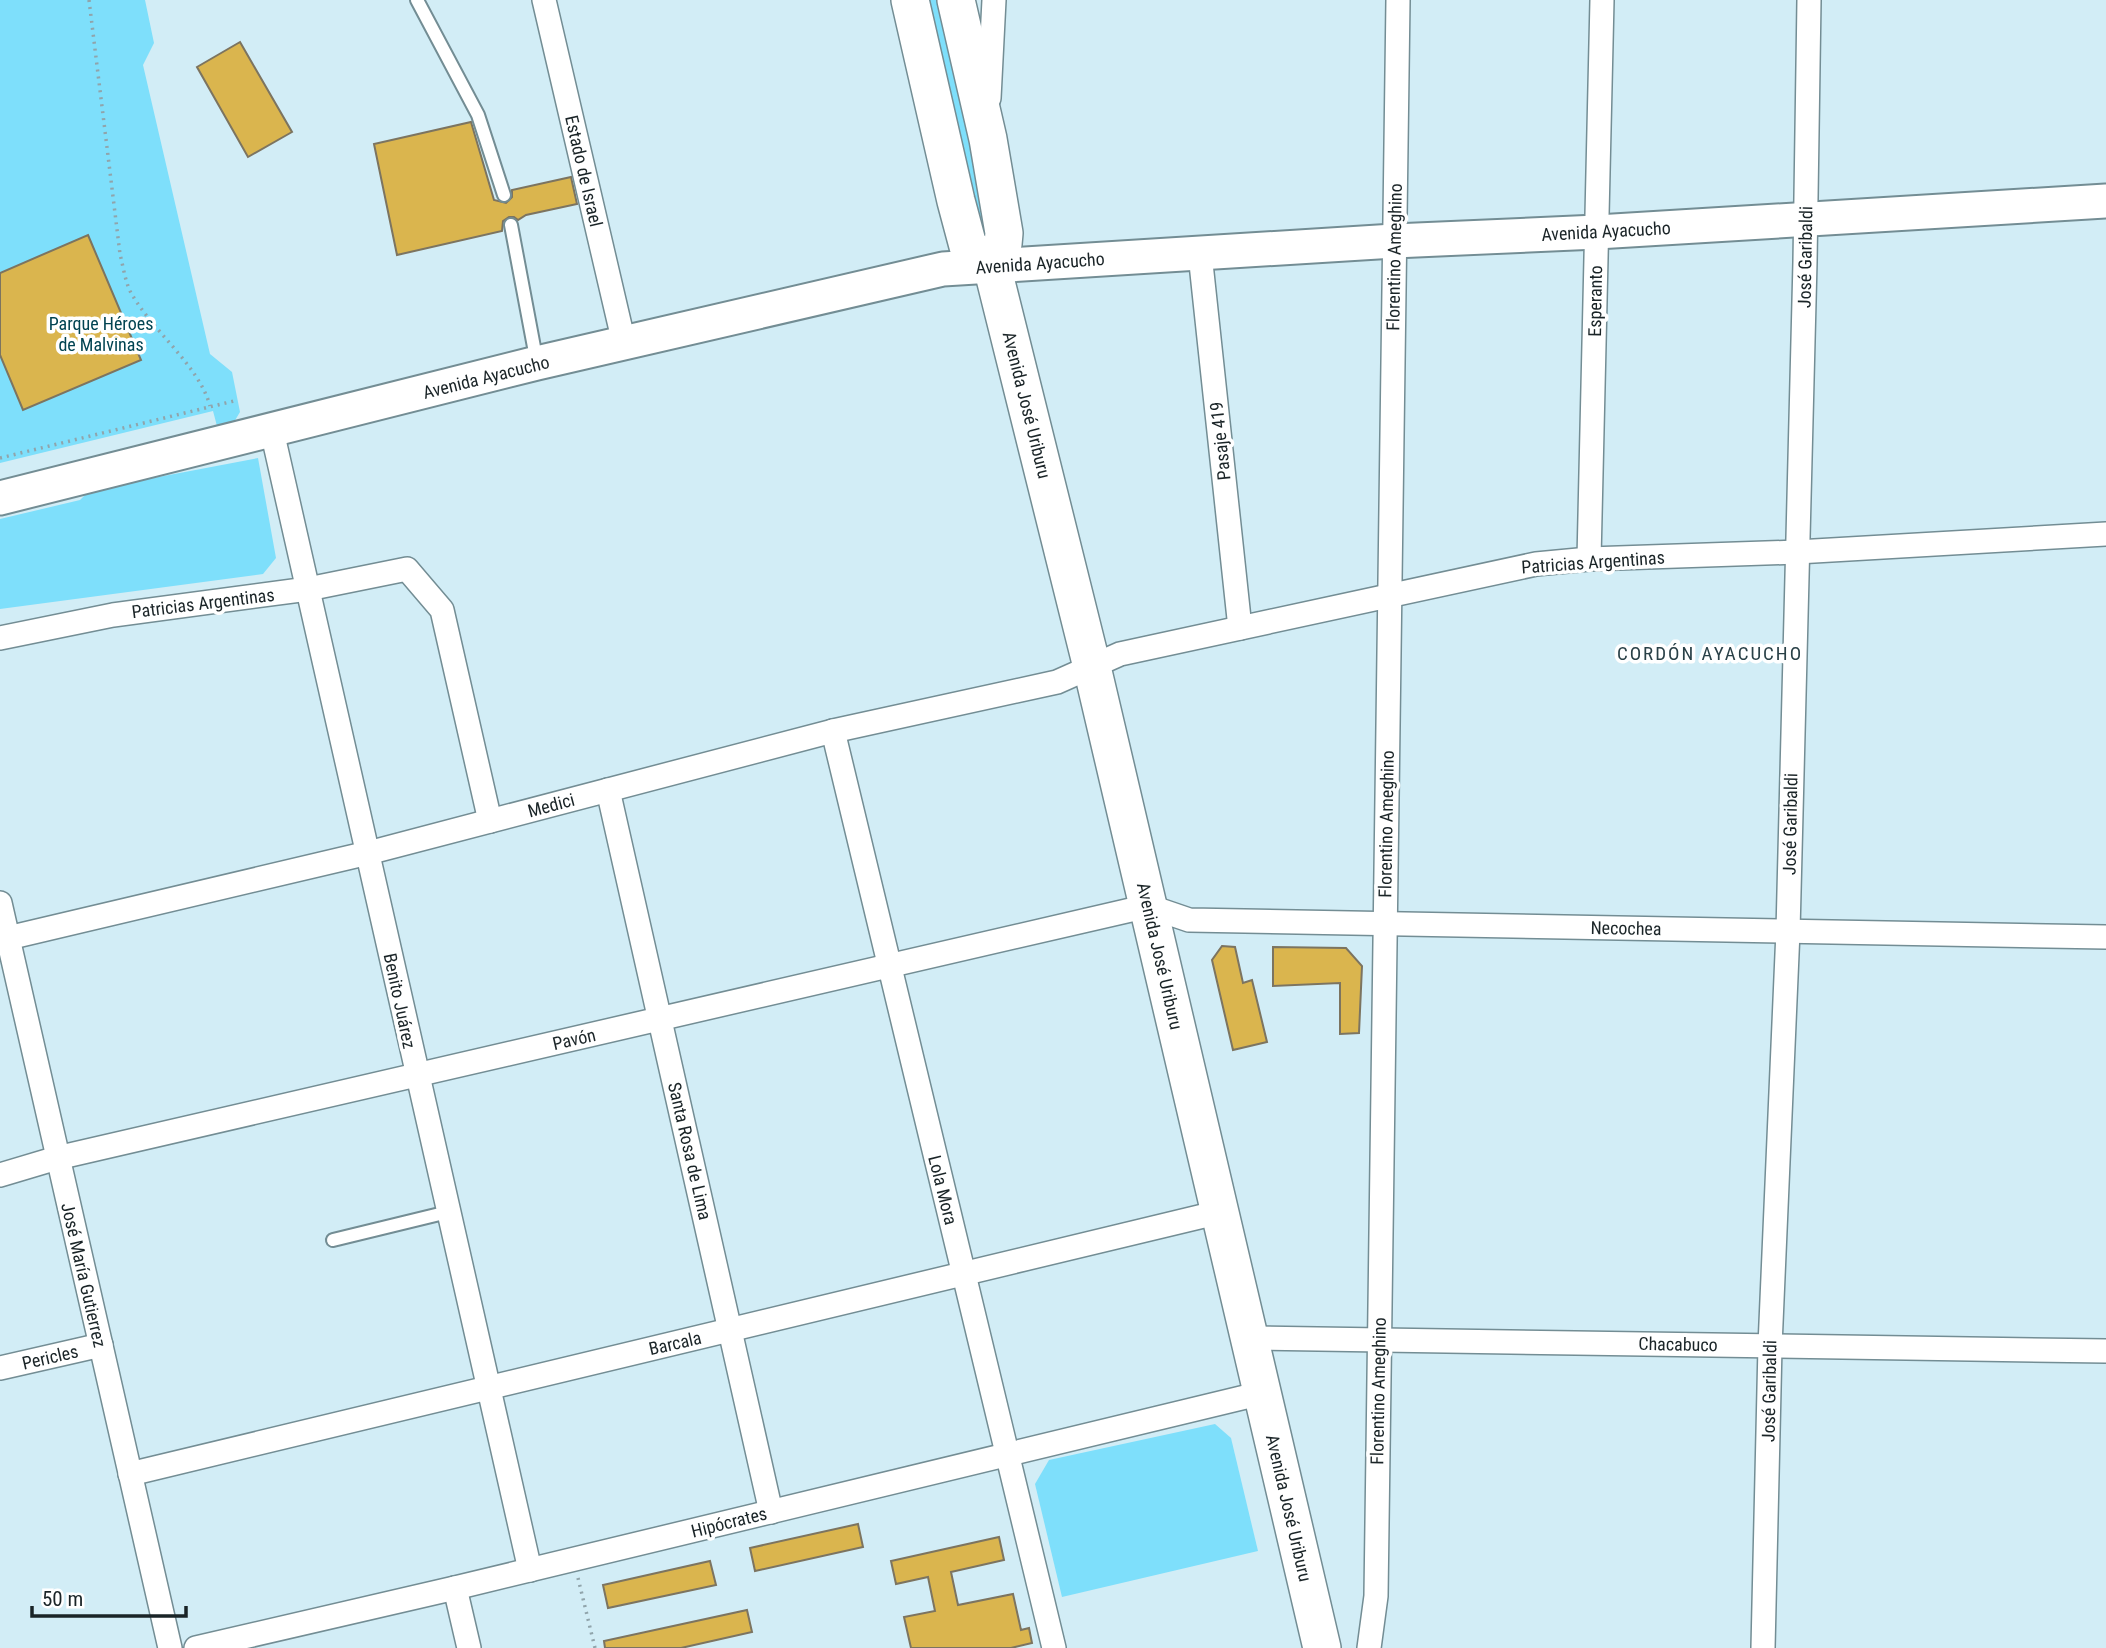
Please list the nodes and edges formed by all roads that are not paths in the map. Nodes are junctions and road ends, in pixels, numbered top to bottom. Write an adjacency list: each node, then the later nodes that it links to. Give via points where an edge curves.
1 (417, 0): 10 (lane, via 478,115)
2 (544, 0): 18 (street, Estado de Israel)
3 (910, 0): 17 (main road, via 968,246)
4 (956, 0): 9 (main road)
5 (994, 0): 9 (street)
6 (1398, 0): 15 (street, Florentino Ameghino)
7 (1602, 0): 14 (street, Esperanto)
8 (1809, 0): 12 (street, José Garibaldi)
9 (988, 139): 17 (main road, via 1004,233)
10 (504, 195)
11 (2106, 201): 12 (main road, Avenida Ayacucho)
12 (1806, 220): 14 (main road, Avenida Ayacucho); 23 (street, José Garibaldi)
13 (511, 225): 19 (lane)
14 (1597, 232): 15 (main road, Avenida Ayacucho); 24 (street, Esperanto)
15 (1394, 241): 16 (main road, Avenida Ayacucho); 26 (street, Florentino Ameghino)
16 (1200, 254): 17 (main road, Avenida Ayacucho); 27 (street, Pasaje 419)
17 (999, 265): 18 (main road, Avenida Ayacucho, via 943,270); 29 (main road, Avenida José Uriburu)
18 (624, 343): 19 (main road, Avenida Ayacucho)
19 (537, 363): 20 (main road, Avenida Ayacucho)
20 (272, 431): 21 (main road, Avenida Ayacucho); 25 (street, Benito Juárez)
21 (0, 498)
22 (2106, 534): 23 (street, Patricias Argentinas)
23 (1797, 552): 24 (street, Patricias Argentinas); 37 (street, José Garibaldi)
24 (1590, 559): 26 (street, Patricias Argentinas, via 1536,564)
25 (308, 589): 28 (street, Patricias Argentinas, via 113,615); 32 (street, Patricias Argentinas, via 407,569 442,610); 33 (street, Benito Juárez)
26 (1391, 595): 27 (street, Patricias Argentinas); 36 (street, Florentino Ameghino)
27 (1240, 628): 29 (street, Patricias Argentinas, via 1120,654)
28 (0, 638)
29 (1092, 667): 30 (street, Medici, via 1057,682); 34 (main road, Avenida José Uriburu)
30 (833, 731): 31 (street, Medici); 40 (street, Lola Mora)
31 (608, 790): 32 (street, Medici); 41 (street, Santa Rosa de Lima)
32 (490, 821): 33 (street, Medici)
33 (368, 853): 39 (street, Medici); 42 (street, Benito Juárez)
34 (1148, 906): 36 (street, Necochea, via 1189,920); 40 (street, Pavón); 46 (main road, Avenida José Uriburu)
35 (1, 907): 39 (street, José María Gutierrez)
36 (1384, 924): 37 (street, Necochea); 51 (street, Florentino Ameghino)
37 (1788, 931): 38 (street, Necochea); 53 (street, José Garibaldi)
38 (2106, 937)
39 (8, 938): 43 (street, José María Gutierrez)
40 (889, 966): 41 (street, Pavón); 48 (street, Lola Mora)
41 (660, 1019): 42 (street, Pavón); 49 (street, Santa Rosa de Lima)
42 (416, 1075): 43 (street, Pavón); 45 (street, Benito Juárez)
43 (57, 1158): 44 (street, Pavón); 52 (street, José María Gutierrez)
44 (0, 1175)
45 (448, 1212): 47 (lane); 56 (street, Benito Juárez)
46 (1220, 1212): 48 (street, Barcala); 50 (main road, Avenida José Uriburu)
47 (333, 1240)
48 (964, 1274): 49 (street, Barcala); 58 (street, Lola Mora)
49 (730, 1330): 56 (street, Barcala); 60 (street, Santa Rosa de Lima)
50 (1250, 1338): 51 (street, Chacabuco); 57 (main road, Avenida José Uriburu)
51 (1378, 1339): 53 (street, Chacabuco); 68 (street, Florentino Ameghino, via 1376,1596)
52 (101, 1345): 55 (street, Pericles); 59 (street, José María Gutierrez)
53 (1770, 1346): 54 (street, Chacabuco); 69 (street, José Garibaldi)
54 (2106, 1351)
55 (0, 1368)
56 (489, 1388): 59 (street, Barcala); 61 (street, Benito Juárez)
57 (1262, 1393): 58 (street, Hipócrates); 67 (main road, Avenida José Uriburu)
58 (1007, 1455): 60 (street, Hipócrates); 66 (street, Lola Mora)
59 (130, 1474): 63 (street, José María Gutierrez)
60 (771, 1512): 61 (street, Hipócrates)
61 (530, 1570): 62 (street, Hipócrates)
62 (455, 1588): 64 (street, Hipócrates); 65 (street)
63 (170, 1648)
64 (196, 1648)
65 (469, 1648)
66 (1054, 1648)
67 (1322, 1648)
68 (1368, 1648)
69 (1763, 1648)

